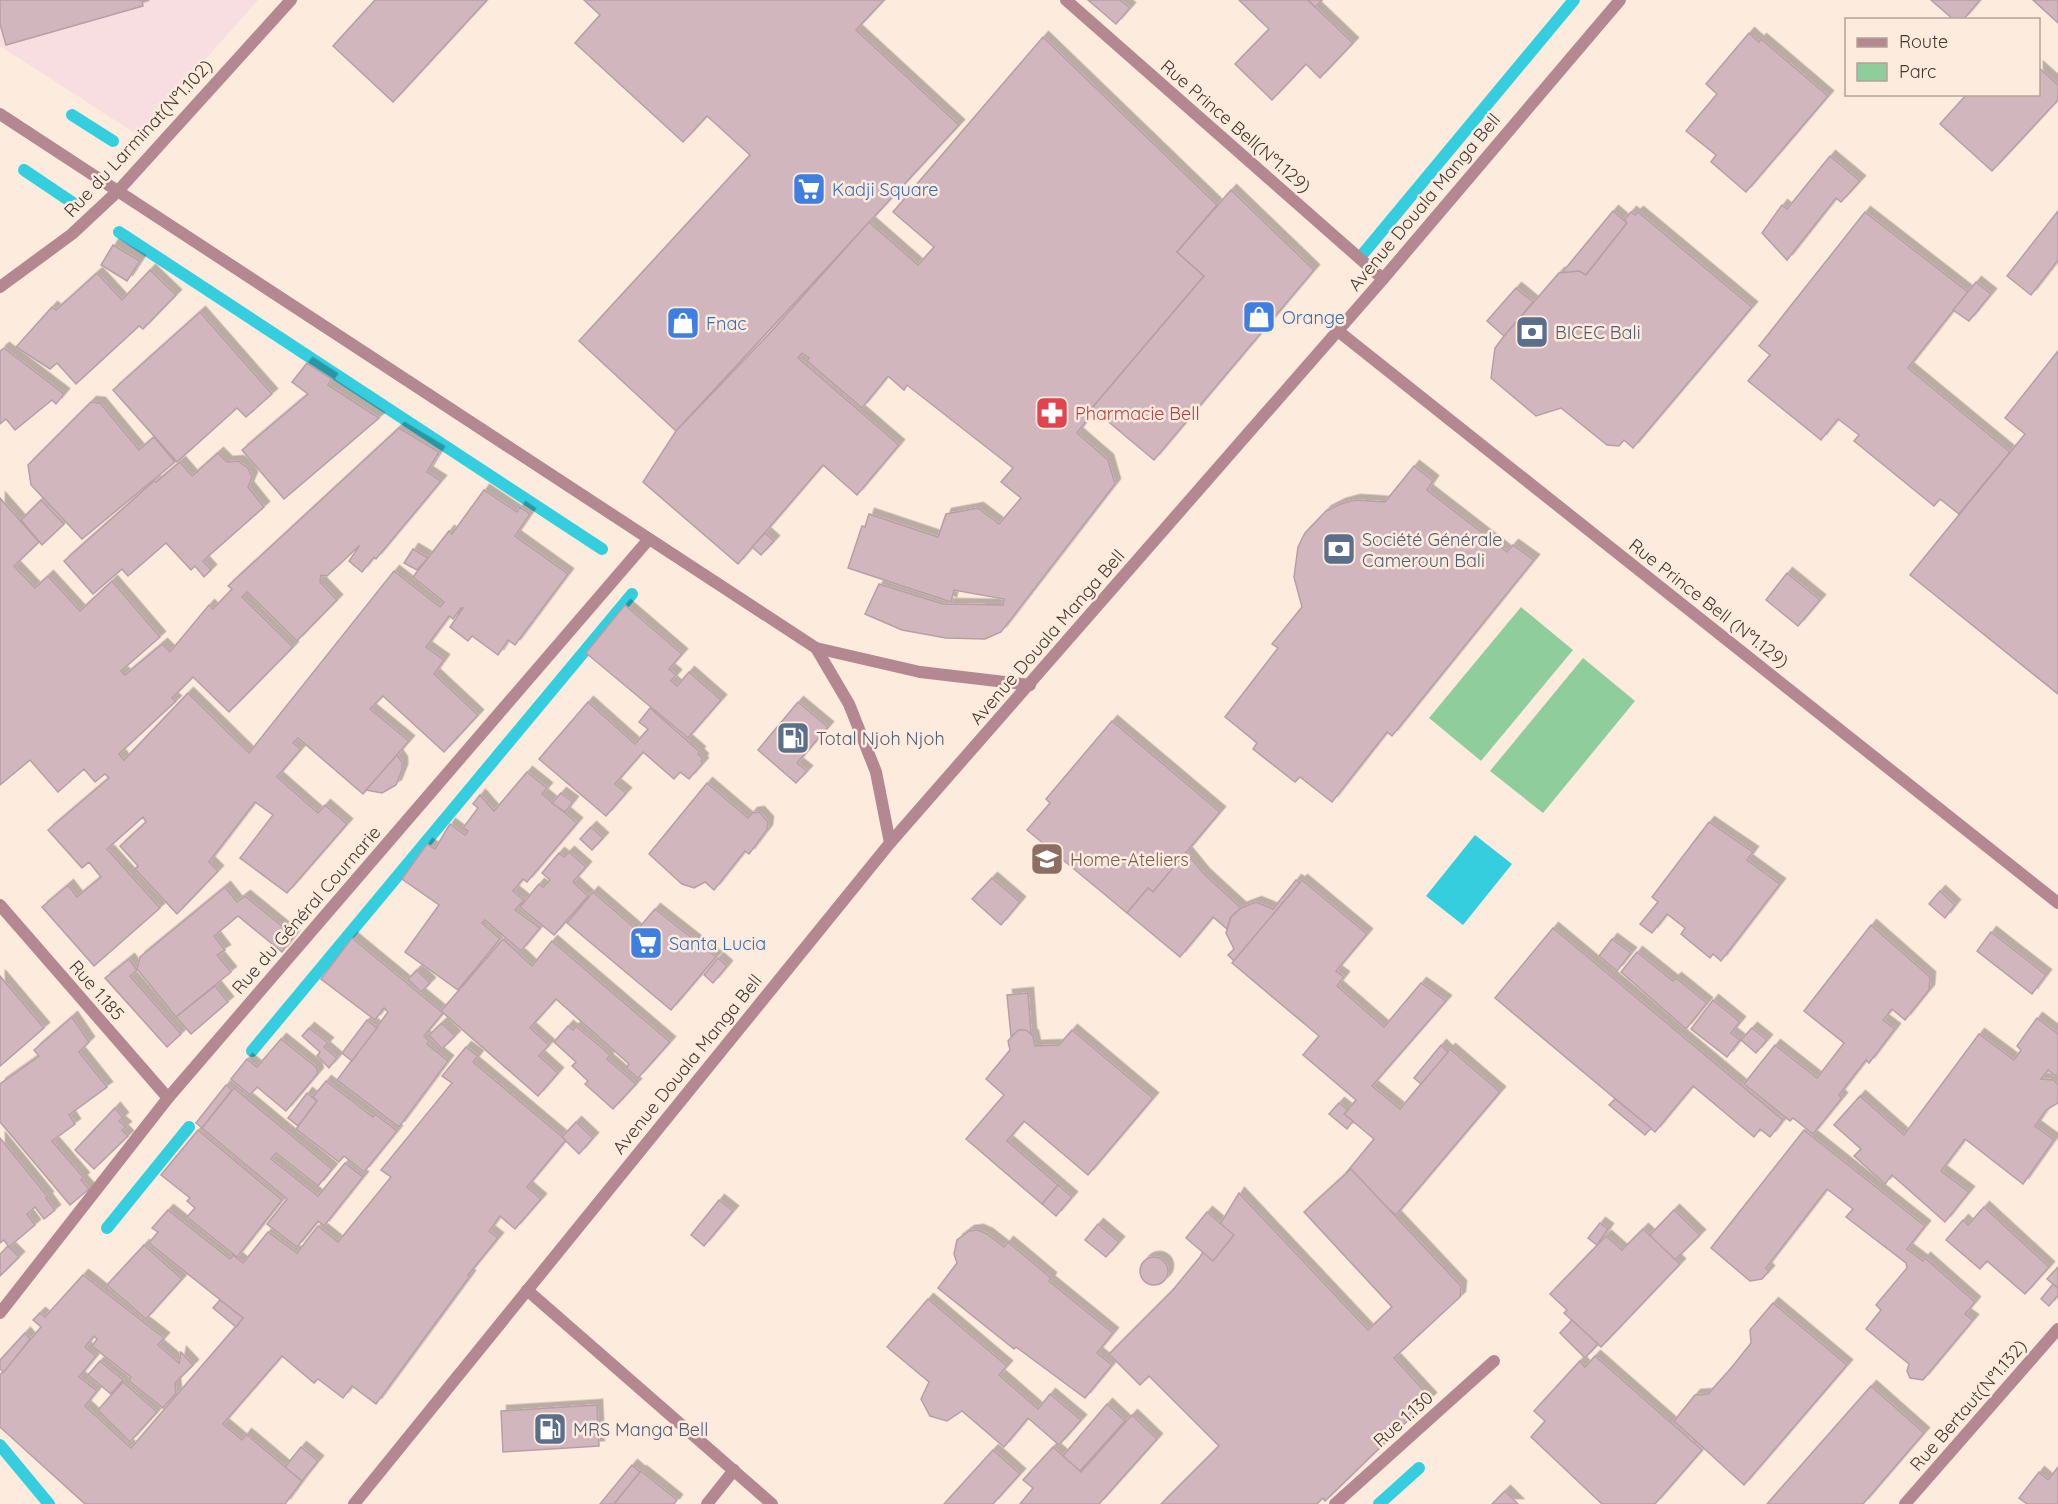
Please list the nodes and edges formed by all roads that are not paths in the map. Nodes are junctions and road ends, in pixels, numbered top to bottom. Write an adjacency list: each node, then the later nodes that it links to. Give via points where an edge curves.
1 (291, 0): 5 (street, Rue du Larminat(N°1.102))
2 (1066, 0): 6 (street, Rue Prince Bell(N°1.129))
3 (1620, 0): 6 (street, Avenue Douala Manga Bell)
4 (0, 114): 5 (street)
5 (118, 191): 7 (street, Rue du Larminat(N°1.102), via 72,234); 9 (street)
6 (1383, 279): 8 (street, Avenue Douala Manga Bell)
7 (0, 287)
8 (1338, 331): 11 (street, Avenue Douala Manga Bell); 13 (street, Rue Prince Bell (N°1.129))
9 (649, 539): 10 (street); 15 (street, Rue du Général Cournarie)
10 (816, 648): 11 (street, via 920,672); 12 (street, via 849,704 876,772)
11 (1030, 685): 12 (street, Avenue Douala Manga Bell)
12 (890, 843): 16 (street, Avenue Douala Manga Bell)
13 (2058, 903)
14 (0, 905): 15 (street, Rue 1.185)
15 (168, 1098): 17 (street, Rue du Général Cournarie)
16 (526, 1290): 20 (street); 21 (street, Avenue Douala Manga Bell)
17 (0, 1313)
18 (2058, 1329): 25 (street, Rue Bertaut(N°1.132))
19 (1494, 1361): 24 (street, Rue 1.130)
20 (734, 1470): 22 (street); 23 (street)
21 (354, 1504)
22 (707, 1504)
23 (772, 1504)
24 (1335, 1504)
25 (1905, 1504)

